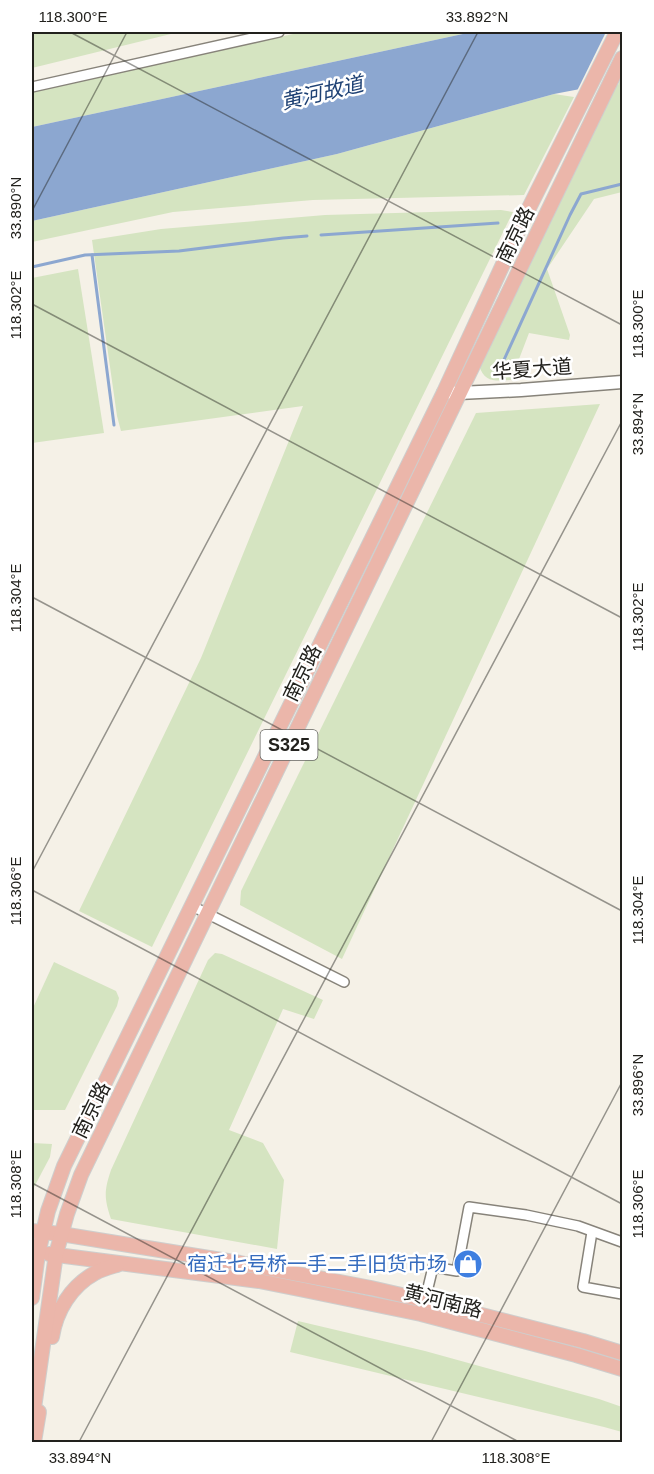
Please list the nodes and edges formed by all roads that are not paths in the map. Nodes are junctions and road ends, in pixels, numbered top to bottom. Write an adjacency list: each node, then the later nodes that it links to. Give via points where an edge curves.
1 (279, 32): 4 (street)
2 (617, 32): 6 (main road, 南京路 / S325, via 529,208)
3 (622, 58): 7 (main road, 南京路 / S325)
4 (32, 87)
5 (622, 382): 7 (street, 华夏大道)
6 (444, 392): 7 (street, 华夏大道); 8 (main road, 南京路 / S325)
7 (459, 393): 9 (main road, 南京路 / S325)
8 (192, 906): 9 (street); 11 (main road, 南京路 / S325, via 64,1166)
9 (207, 913): 10 (street); 13 (main road, 南京路 / S325, via 81,1175)
10 (344, 982)
11 (37, 1232): 13 (main road, 黄河南路); 15 (main road, 南京路 / S325)
12 (592, 1232): 14 (street); 18 (street, via 583,1287); 20 (street, via 526,1215 469,1207 457,1270 433,1267)
13 (61, 1234): 16 (main road, 南京路 / S325); 20 (main road, 黄河南路, via 240,1263)
14 (622, 1242)
15 (35, 1253): 16 (main road, 黄河南路); 19 (main road, 南京路 / S325)
16 (56, 1254): 17 (main road, 黄河南路); 23 (main road, 南京路 / S325)
17 (122, 1263): 22 (main road, 黄河南路, via 259,1281 421,1314); 24 (main road, via 97,1271 81,1282 61,1309 54,1324)
18 (622, 1294)
19 (32, 1298)
20 (425, 1300): 21 (main road, 黄河南路)
21 (622, 1353)
22 (622, 1370)
23 (32, 1422)
24 (34, 1443)

